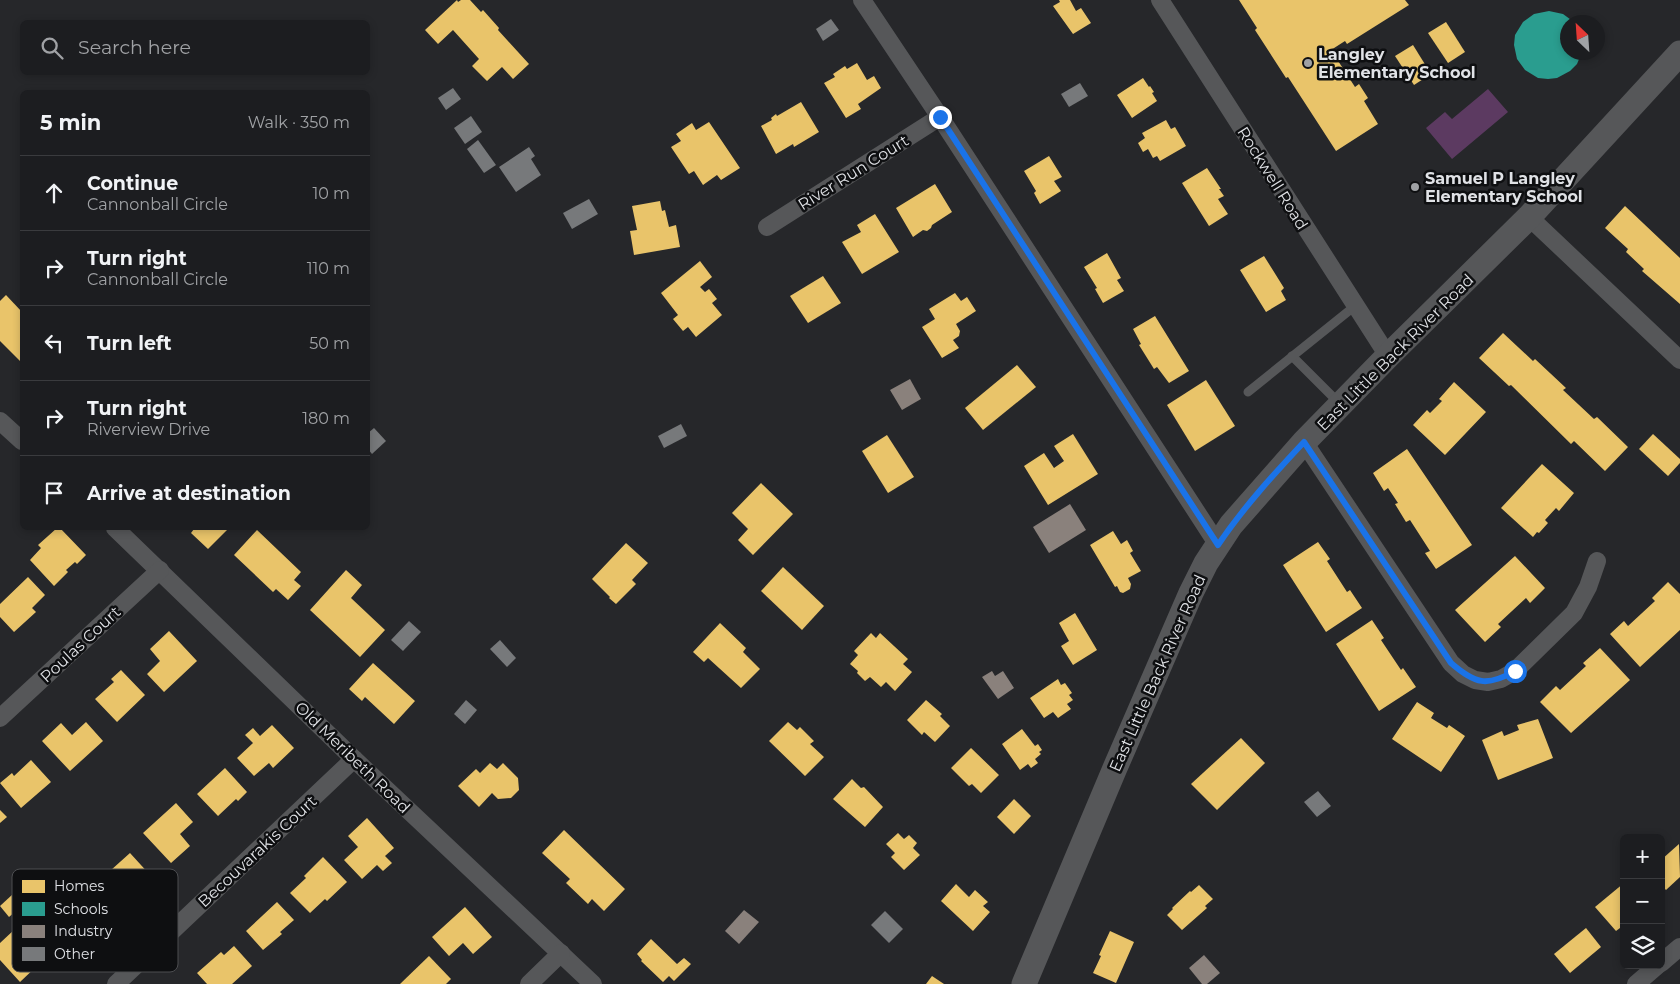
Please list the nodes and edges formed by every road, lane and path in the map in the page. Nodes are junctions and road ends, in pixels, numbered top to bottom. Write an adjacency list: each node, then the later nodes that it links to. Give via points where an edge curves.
1 (862, 0): 4 (street)
2 (1160, 0): 7 (street, Rockwell Road)
3 (1680, 54): 5 (street, East Little Back River Road)
4 (940, 117): 6 (street, River Run Court); 17 (street)
5 (1529, 217): 9 (street, East Little Back River Road); 10 (street)
6 (766, 227)
7 (1355, 306): 8 (lane); 9 (street, Rockwell Road)
8 (1292, 356): 11 (lane); 12 (lane)
9 (1388, 356): 12 (street, East Little Back River Road)
10 (1680, 360)
11 (1248, 392)
12 (1340, 404): 15 (street, East Little Back River Road)
13 (0, 421): 14 (street)
14 (20, 439)
15 (1304, 442): 17 (street, East Little Back River Road, via 1231,525); 18 (street, via 1451,663 1476,680 1495,681 1515,671 1574,614)
16 (117, 530): 19 (street, Old Meribeth Road)
17 (1218, 545): 31 (street, East Little Back River Road, via 1191,593)
18 (1597, 561)
19 (160, 570): 20 (street, Poulas Court); 21 (street, Old Meribeth Road)
20 (0, 718)
21 (354, 759): 22 (street, Becouvarakis Court); 24 (street, Old Meribeth Road)
22 (178, 925)
23 (1680, 947): 25 (street)
24 (562, 953): 29 (street); 30 (street, Old Meribeth Road)
25 (1665, 960)
26 (1654, 969): 32 (street)
27 (129, 972): 28 (street, Becouvarakis Court)
28 (116, 984)
29 (529, 984)
30 (593, 984)
31 (1024, 984)
32 (1636, 984)

